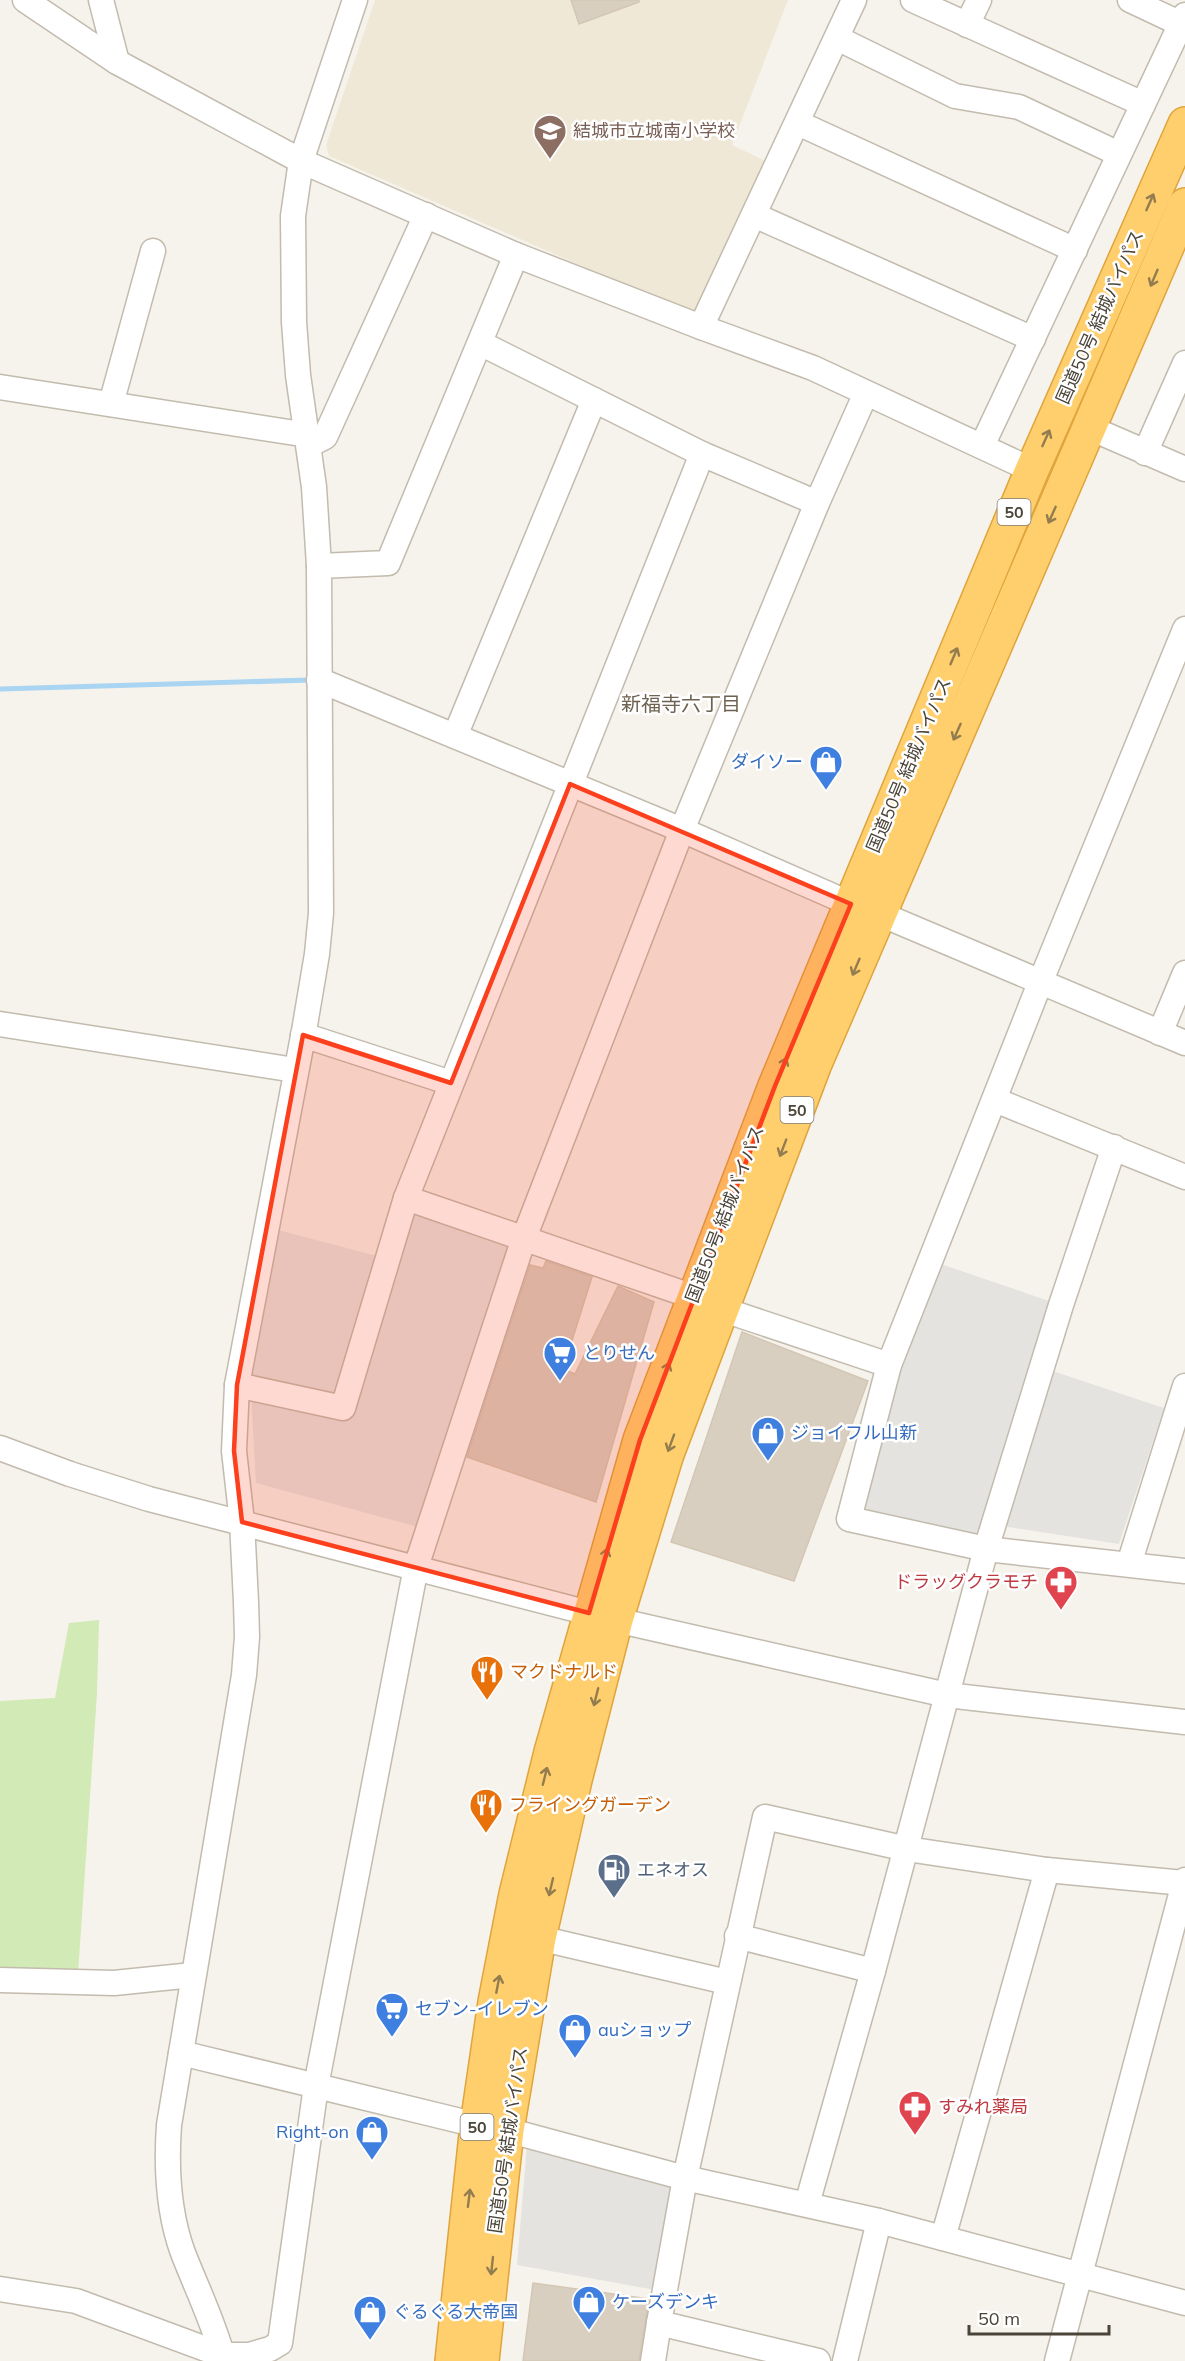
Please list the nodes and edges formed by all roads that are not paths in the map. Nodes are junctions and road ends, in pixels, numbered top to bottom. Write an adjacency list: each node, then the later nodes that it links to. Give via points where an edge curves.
1 (25, 0): 11 (street)
2 (101, 0): 11 (street)
3 (355, 0): 16 (street)
4 (854, 0): 10 (street)
5 (913, 0): 9 (street)
6 (979, 0): 9 (street)
7 (1130, 0): 8 (street)
8 (1183, 19): 12 (street)
9 (967, 25): 12 (street)
10 (837, 38): 13 (street); 15 (street, via 955,96 1019,107)
11 (117, 62): 16 (street)
12 (1143, 104): 15 (street)
13 (798, 123): 19 (street); 20 (street)
14 (1185, 124): 37 (highway, 国道50号 結城バイパス / 50, one-way to 14)
15 (1119, 154): 20 (street)
16 (301, 161): 18 (street); 32 (street, via 293,216 292,271 298,375)
17 (1185, 205): 31 (highway, 国道50号 結城バイパス / 50, one-way to 31)
18 (426, 215): 22 (street); 32 (street, via 325,437)
19 (754, 215): 23 (street); 24 (street)
20 (1075, 250): 24 (street)
21 (153, 251): 30 (street)
22 (516, 255): 23 (street); 25 (street)
23 (701, 327): 28 (street, via 813,368)
24 (1033, 339): 33 (street)
25 (480, 343): 29 (street); 39 (street, via 388,562)
26 (1185, 363): 34 (street)
27 (0, 387): 30 (street)
28 (866, 393): 33 (street); 38 (street)
29 (594, 399): 35 (street); 42 (street)
30 (111, 404): 32 (street)
31 (1090, 428): 34 (street); 45 (highway, 国道50号 結城バイパス / 50, one-way to 45)
32 (308, 440): 39 (street)
33 (982, 446): 37 (street)
34 (1145, 453): 36 (street)
35 (702, 454): 38 (street); 43 (street)
36 (1185, 469)
37 (1032, 470): 45 (highway, 国道50号 結城バイパス / 50, one-way to 37)
38 (817, 503): 44 (street)
39 (319, 566): 41 (street)
40 (1185, 629): 47 (street)
41 (319, 680): 42 (street); 50 (street, via 321,913)
42 (454, 736): 43 (street)
43 (570, 784): 44 (street); 53 (street)
44 (682, 830): 45 (street); 58 (street)
45 (865, 909): 47 (street); 59 (highway, 国道50号 結城バイパス / 50, via 814,1066)
46 (1185, 973): 49 (street)
47 (1040, 983): 49 (street); 54 (street)
48 (0, 1024): 52 (street)
49 (1160, 1033): 51 (street)
50 (303, 1035): 52 (street); 53 (street)
51 (1185, 1043)
52 (295, 1070): 61 (street)
53 (451, 1083): 57 (street)
54 (995, 1100): 55 (street); 60 (street)
55 (1114, 1147): 56 (street); 65 (street)
56 (1185, 1177)
57 (406, 1198): 58 (street); 61 (street, via 343,1408)
58 (524, 1238): 59 (street); 67 (street)
59 (707, 1303): 60 (street); 69 (highway, 国道50号 結城バイパス / 50, via 667,1454)
60 (889, 1365): 65 (street, via 849,1519)
61 (237, 1385): 64 (street, via 234,1451)
62 (1185, 1386): 66 (street)
63 (0, 1449): 64 (street, via 149,1499)
64 (242, 1522): 67 (street); 78 (street, via 247,1637 244,1675)
65 (986, 1549): 66 (street); 70 (street)
66 (1129, 1564): 68 (street)
67 (416, 1568): 69 (street); 82 (street)
68 (1185, 1571)
69 (602, 1616): 70 (street); 76 (highway, 国道50号 結城バイパス / 50, one-way to 76, via 575,1780); 83 (highway, 国道50号 結城バイパス / 50, one-way to 69, via 495,2002 516,1894 551,1752)
70 (947, 1695): 71 (street); 72 (street)
71 (1185, 1722)
72 (907, 1849): 73 (street); 75 (street, via 765,1817); 77 (street)
73 (1047, 1870): 74 (street); 87 (street)
74 (1185, 1881): 88 (street)
75 (737, 1936): 77 (street); 80 (street)
76 (539, 1938): 80 (street); 83 (highway, 国道50号 結城バイパス / 50)
77 (873, 1971): 85 (street)
78 (193, 1974): 79 (street, via 114,1983); 81 (street)
79 (0, 1980)
80 (727, 1982): 84 (street)
81 (181, 2053): 82 (street); 92 (street, via 169,2125 168,2178 182,2251 206,2305)
82 (316, 2086): 83 (street); 92 (street, via 280,2343 249,2355)
83 (492, 2127): 84 (street); 93 (highway, 国道50号 結城バイパス / 50, one-way to 83); 94 (highway, 国道50号 結城バイパス / 50, one-way to 94)
84 (685, 2178): 85 (street); 91 (street)
85 (807, 2204): 86 (street)
86 (879, 2221): 87 (street); 97 (street)
87 (943, 2238): 88 (street)
88 (1080, 2274): 90 (street); 98 (street)
89 (0, 2289): 92 (street, via 76,2301)
90 (1185, 2302)
91 (659, 2323): 95 (street); 96 (street)
92 (223, 2358)
93 (452, 2361)
94 (482, 2361)
95 (653, 2361)
96 (818, 2361)
97 (845, 2361)
98 (1057, 2361)

